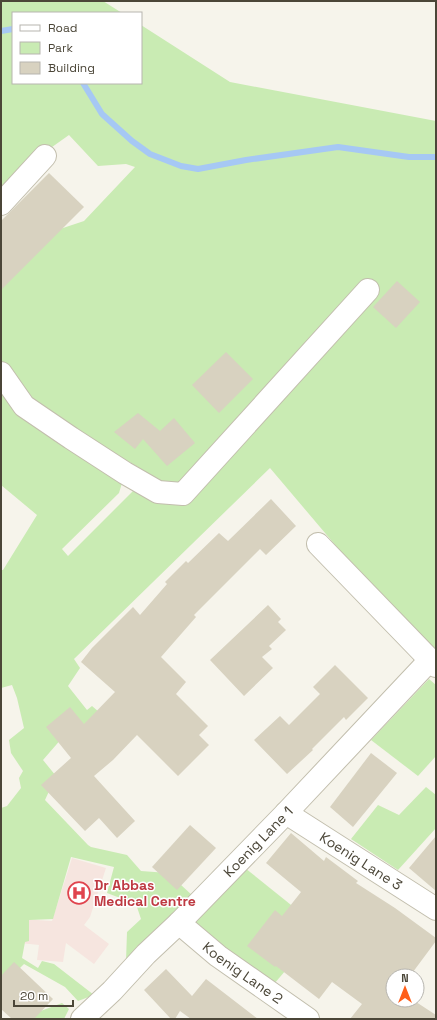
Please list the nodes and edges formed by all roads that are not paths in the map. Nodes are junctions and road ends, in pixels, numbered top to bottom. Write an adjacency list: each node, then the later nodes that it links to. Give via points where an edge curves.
1 (45, 156): 2 (street)
2 (1, 204)
3 (368, 290): 4 (street, via 183,494 158,492 77,442 24,406)
4 (1, 373)
5 (318, 544): 6 (street)
6 (433, 663): 7 (street, Koenig Lane 1)
7 (286, 813): 8 (street, Koenig Lane 3); 9 (street, Koenig Lane 1)
8 (436, 909)
9 (179, 923): 10 (street, Koenig Lane 1); 11 (street, Koenig Lane 2, via 218,956)
10 (82, 1019)
11 (308, 1019)

